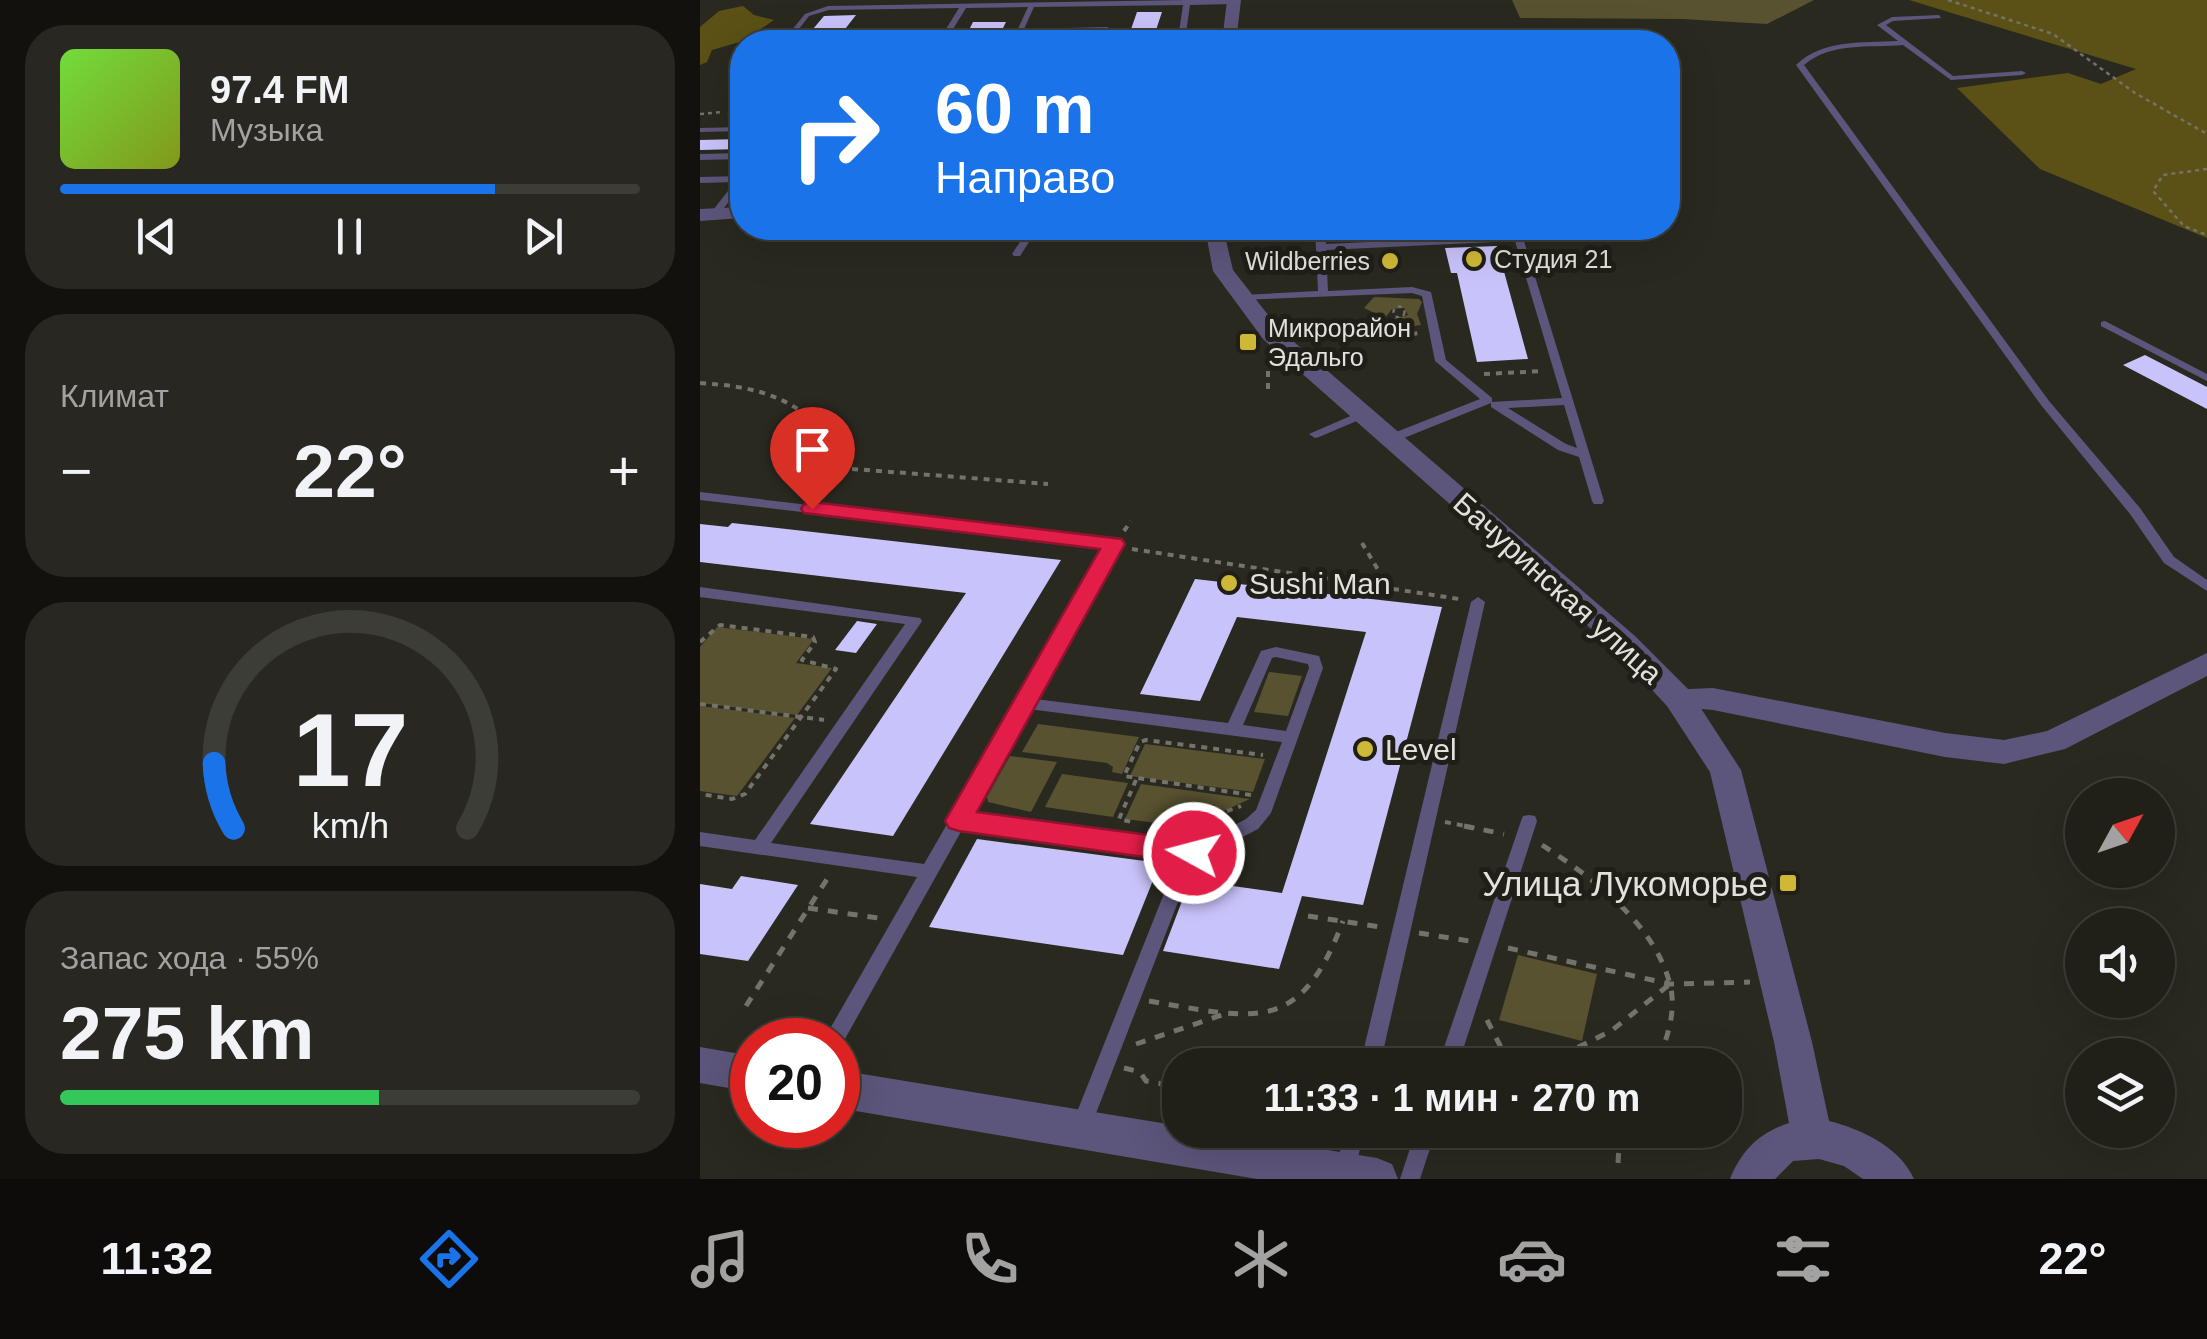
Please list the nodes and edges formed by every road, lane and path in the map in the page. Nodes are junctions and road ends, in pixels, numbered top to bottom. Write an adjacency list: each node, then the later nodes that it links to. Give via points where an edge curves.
1 (1948, 0): 17 (path, via 2052,34)
2 (1234, 1): 3 (lane); 11 (street)
3 (1187, 2): 4 (lane); 10 (lane)
4 (1032, 5): 5 (lane); 9 (lane)
5 (964, 6): 7 (lane, via 816,10); 8 (lane)
6 (1939, 17): 12 (lane, via 1881,25)
7 (795, 30)
8 (950, 30)
9 (1020, 30)
10 (1182, 30)
11 (1230, 30)
12 (1901, 43): 13 (lane, via 1951,78); 58 (lane, via 1829,49 1800,65 2046,404 2169,560)
13 (2022, 73)
14 (722, 112): 15 (path)
15 (701, 124): 16 (lane)
16 (730, 128)
17 (2207, 134)
18 (730, 157): 19 (lane)
19 (700, 158)
20 (2207, 170): 25 (path, via 2162,175 2152,191 2184,226)
21 (730, 179): 22 (lane)
22 (700, 180)
23 (730, 192): 24 (lane)
24 (708, 215)
25 (2207, 235)
26 (1026, 240): 33 (lane)
27 (1217, 240): 35 (street, Бачуринская улица, via 1223,271)
28 (1320, 240): 32 (lane)
29 (1448, 240): 31 (lane)
30 (1520, 240): 42 (lane)
31 (1428, 242): 32 (lane)
32 (1320, 247): 34 (lane)
33 (1018, 254)
34 (1323, 294): 35 (lane); 40 (lane, via 1422,292)
35 (1242, 298): 49 (street, Бачуринская улица, via 1282,346)
36 (1394, 315): 38 (path)
37 (1374, 317): 38 (path)
38 (1385, 320): 40 (path, via 1396,336)
39 (2105, 324): 44 (lane)
40 (1435, 332): 43 (lane, via 1441,360)
41 (1268, 350): 46 (path)
42 (1559, 370): 43 (path); 47 (lane)
43 (1455, 375): 48 (lane)
44 (2207, 378)
45 (700, 383): 53 (path, via 765,388 798,406 815,421 810,458 828,467)
46 (1268, 394)
47 (1568, 401): 48 (lane); 52 (lane)
48 (1492, 403): 51 (lane); 52 (lane)
49 (1362, 416): 50 (lane); 51 (street, Бачуринская улица)
50 (1314, 434)
51 (1390, 439): 64 (street, Бачуринская улица, via 1625,643)
52 (1585, 455): 55 (lane)
53 (1048, 484)
54 (700, 496): 57 (lane)
55 (1598, 501)
56 (1362, 543): 59 (path)
57 (1115, 546): 59 (path); 65 (lane)
58 (2207, 587)
59 (1389, 588): 61 (path)
60 (700, 592): 68 (lane, via 914,620)
61 (1478, 602): 74 (lane)
62 (701, 640): 67 (path, via 720,625 814,637 802,660 836,669)
63 (2207, 663): 64 (street, via 2054,741 2004,752)
64 (1678, 698): 108 (street, Бачуринская улица, via 1725,770)
65 (1026, 703): 69 (lane); 75 (lane)
66 (700, 704): 67 (path)
67 (802, 718): 68 (path); 73 (path, via 742,796)
68 (846, 724): 80 (lane)
69 (1233, 730): 70 (lane); 70 (lane, via 1262,658 1276,652 1308,656 1316,668)
70 (1291, 737): 81 (lane, via 1260,816)
71 (1268, 759): 72 (path, via 1146,740 1124,776)
72 (1136, 780): 76 (path, via 1119,818); 77 (path, via 1255,796 1193,828)
73 (700, 794)
74 (1428, 819): 78 (path); 88 (lane)
75 (959, 821): 81 (lane); 83 (lane)
76 (1138, 824)
77 (1168, 828)
78 (1526, 830): 89 (lane); 92 (path, via 1598,886 1636,928)
79 (700, 839): 80 (lane)
80 (759, 848): 82 (lane)
81 (1189, 853): 93 (lane)
82 (839, 860): 83 (lane); 84 (path)
83 (929, 872): 87 (lane)
84 (808, 908): 87 (path); 94 (path)
85 (1308, 916): 86 (path)
86 (1342, 921): 88 (path); 95 (path, via 1328,966 1300,997 1261,1015)
87 (901, 922): 96 (lane)
88 (1401, 930): 89 (path); 97 (lane)
89 (1488, 944): 91 (lane); 92 (path)
90 (1759, 982): 92 (path)
91 (1475, 984): 98 (lane); 99 (path)
92 (1670, 984): 100 (path, via 1630,1020); 101 (path)
93 (1131, 998): 95 (path); 102 (lane)
94 (746, 1006)
95 (1226, 1013): 102 (path)
96 (846, 1018)
97 (1374, 1048)
98 (1454, 1048)
99 (1501, 1048)
100 (1575, 1048)
101 (1661, 1048)
102 (1107, 1059): 105 (path); 107 (lane)
103 (700, 1065): 104 (street)
104 (730, 1070)
105 (1162, 1084)
106 (860, 1093): 107 (street)
107 (1080, 1130): 113 (street)
108 (1812, 1138): 115 (street, via 1782,1144 1760,1161); 116 (street, via 1844,1143)
109 (1357, 1148): 113 (lane)
110 (1420, 1148): 114 (lane)
111 (1619, 1148): 112 (path)
112 (1618, 1163)
113 (1361, 1177)
114 (1410, 1179)
115 (1751, 1179)
116 (1892, 1179)

